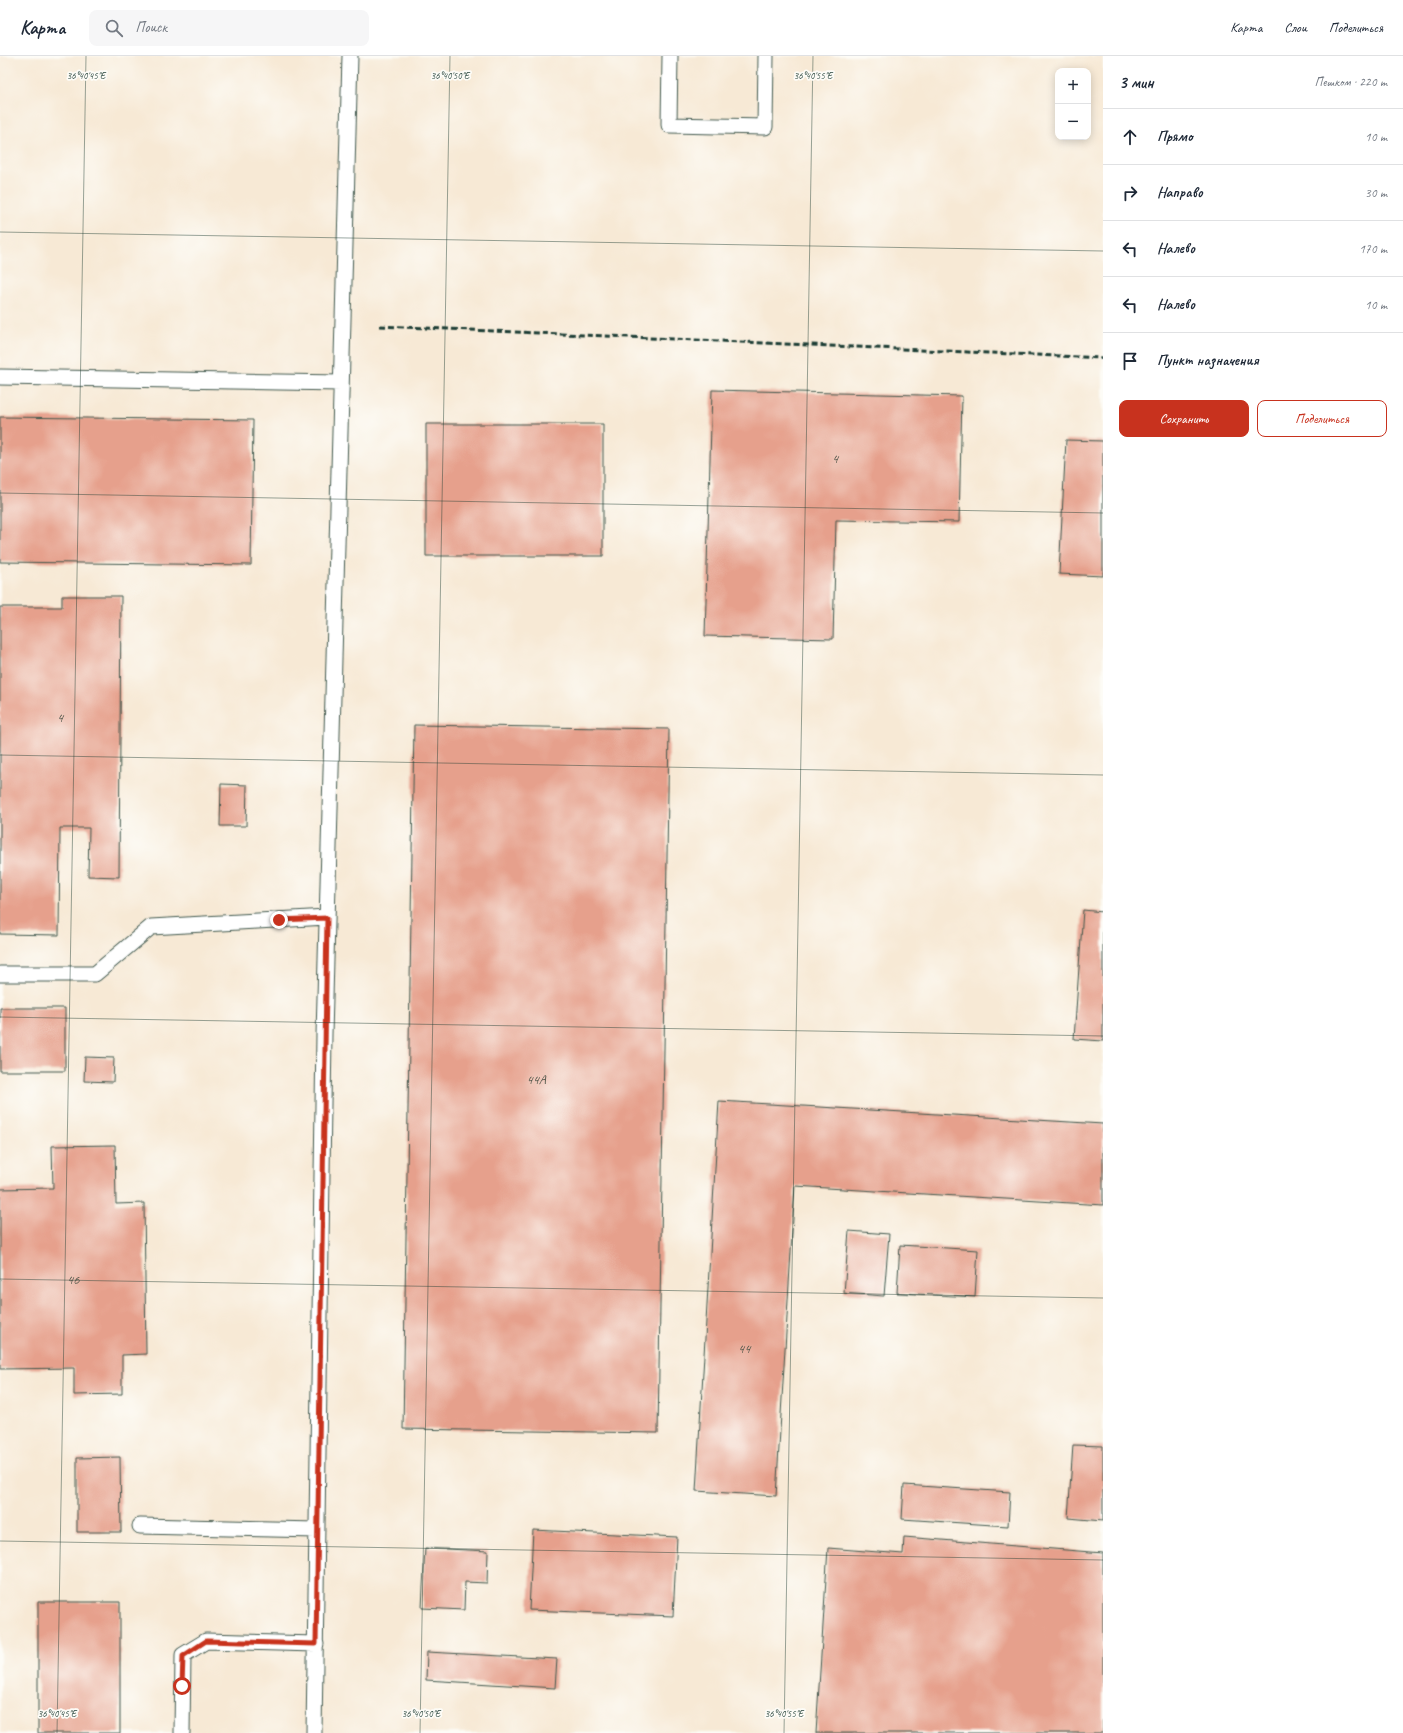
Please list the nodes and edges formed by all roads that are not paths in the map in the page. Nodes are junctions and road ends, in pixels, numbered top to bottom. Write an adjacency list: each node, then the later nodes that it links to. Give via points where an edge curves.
1 (350, 56): 5 (lane)
2 (670, 56): 3 (lane, via 669,126 765,127)
3 (766, 56)
4 (0, 377): 5 (lane)
5 (341, 383): 6 (lane)
6 (327, 918): 7 (lane, via 151,927 95,974); 9 (lane)
7 (0, 974)
8 (140, 1526): 9 (lane)
9 (317, 1530): 10 (lane)
10 (316, 1644): 11 (lane, via 206,1641 183,1656); 12 (lane)
11 (182, 1733)
12 (314, 1733)

